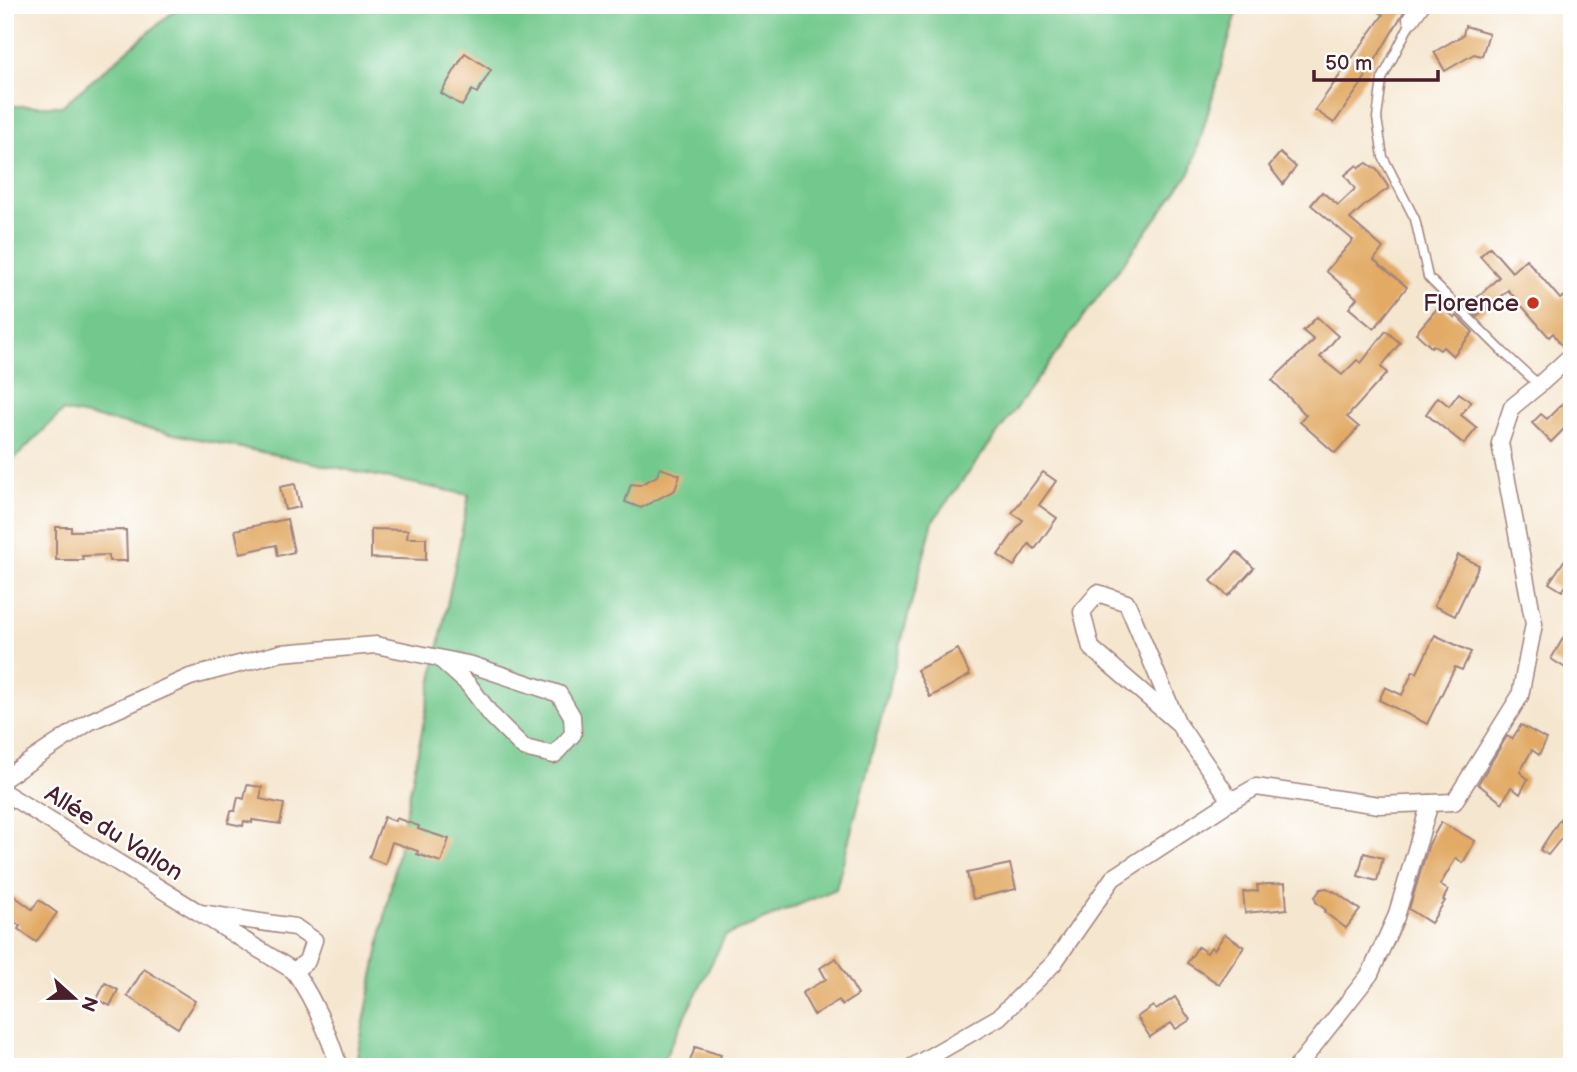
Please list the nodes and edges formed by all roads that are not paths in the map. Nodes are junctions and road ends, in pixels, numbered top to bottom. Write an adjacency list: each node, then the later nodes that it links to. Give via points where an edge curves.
1 (1423, 5): 2 (street)
2 (1411, 19): 4 (lane, via 1382,79 1377,118 1383,157 1415,219 1428,276)
3 (1572, 355): 4 (street)
4 (1539, 385): 10 (street, via 1512,407 1500,443 1534,624 1520,696 1454,802)
5 (439, 658): 5 (street, Allée du Vallon, via 559,694 572,716 573,734 554,755 524,748); 7 (street, Allée du Vallon, via 376,645 281,653 190,677 89,722)
6 (1177, 722): 6 (street, via 1127,603 1098,593 1082,612 1091,648); 9 (street)
7 (5, 779)
8 (5, 793): 11 (street, Allée du Vallon)
9 (1231, 802): 10 (street, via 1256,787 1378,805); 14 (street, via 1113,878 1053,964 999,1017)
10 (1430, 803): 15 (street, via 1396,917 1370,974)
11 (200, 913): 12 (street, Allée du Vallon); 12 (street, Allée du Vallon, via 295,927 314,940 307,961)
12 (294, 971): 13 (street, Allée du Vallon, via 309,993)
13 (339, 1067)
14 (912, 1067)
15 (1297, 1067)

